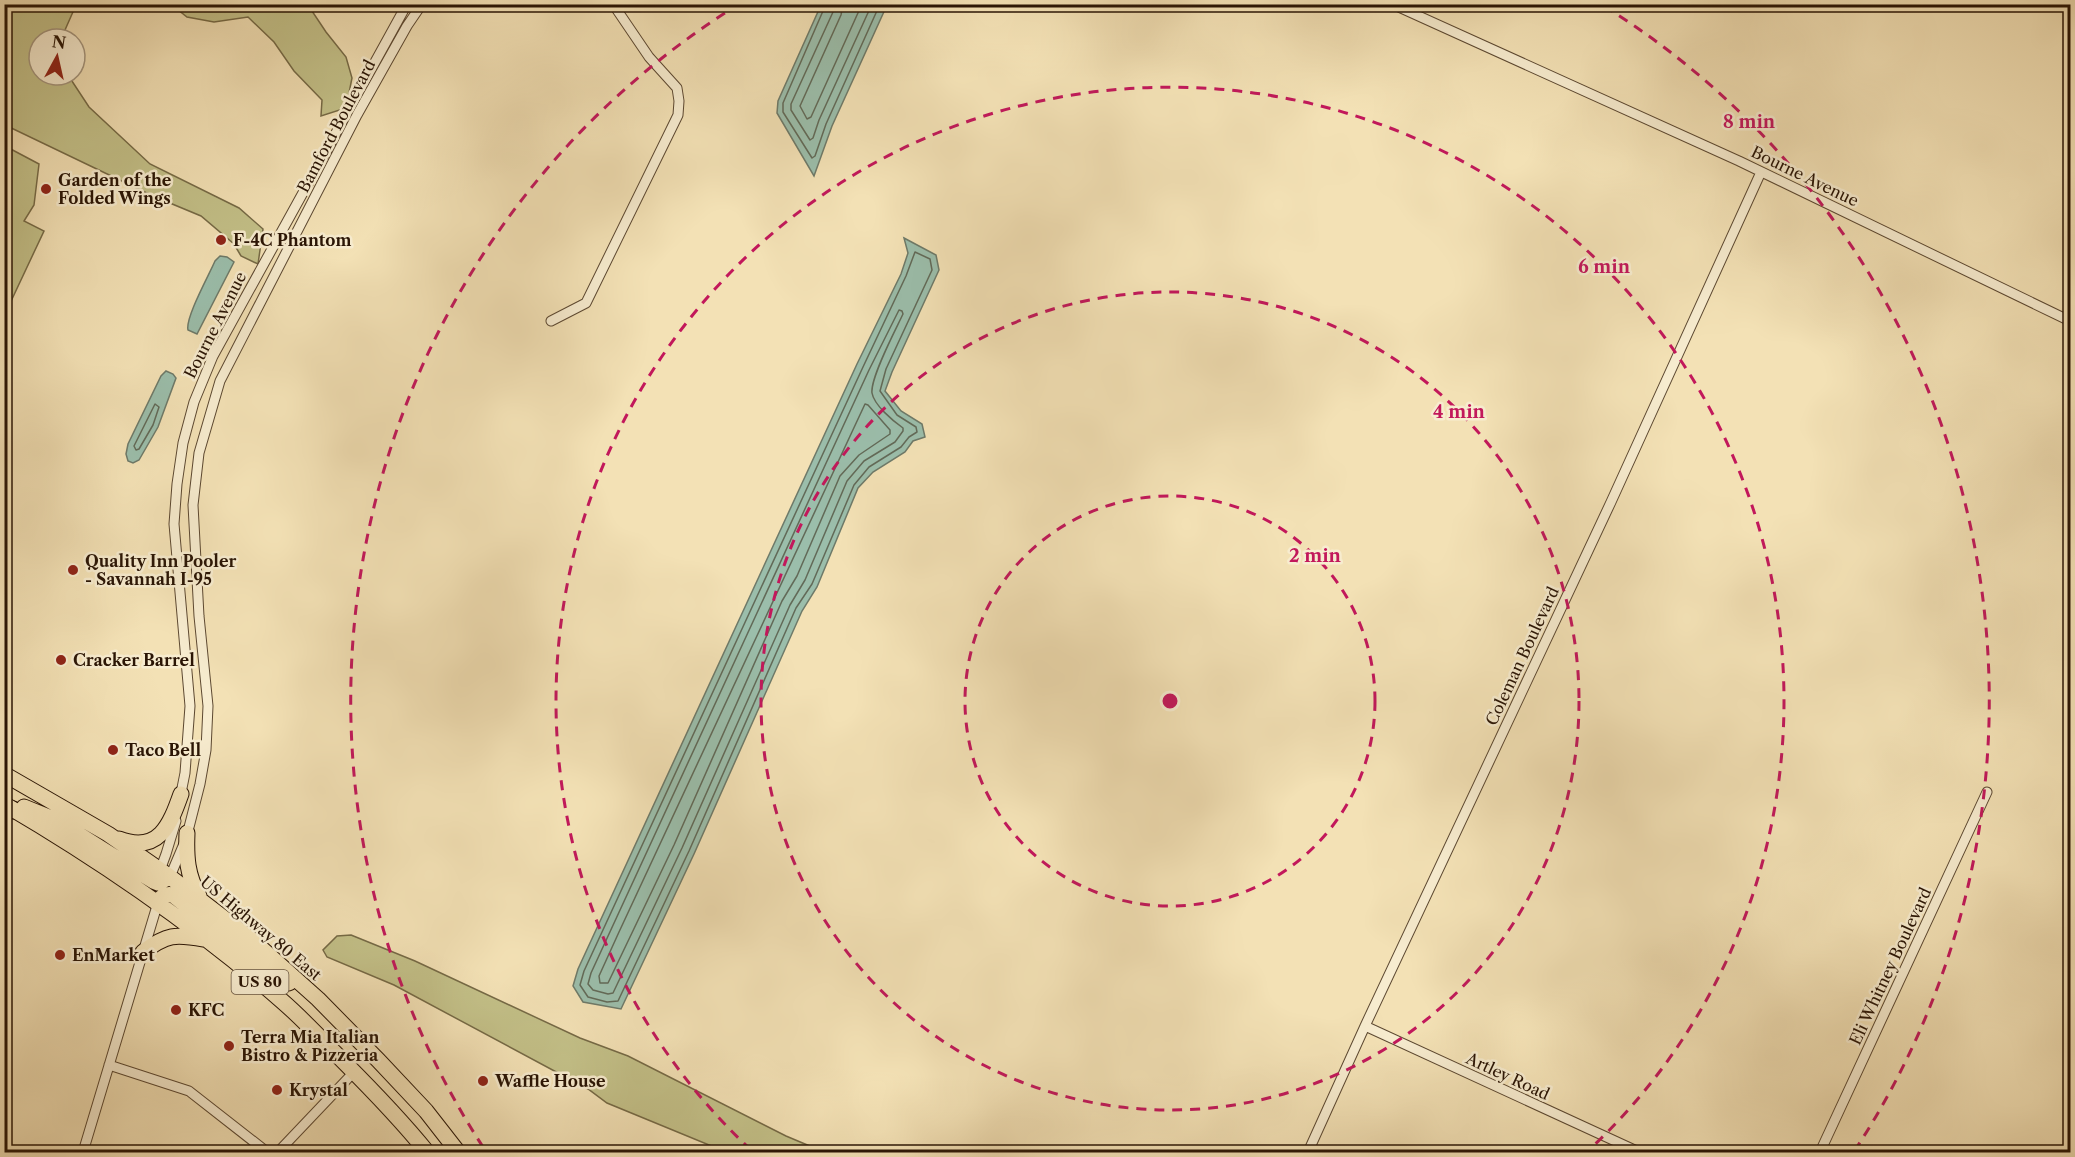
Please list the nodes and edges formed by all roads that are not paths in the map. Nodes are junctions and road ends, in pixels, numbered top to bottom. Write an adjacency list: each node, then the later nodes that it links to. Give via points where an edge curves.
1 (407, 4): 6 (street, Bamford Boulevard)
2 (422, 4): 7 (street, Bamford Boulevard, via 357,115)
3 (613, 4): 8 (street, via 649,57 677,88 678,115 586,303)
4 (1392, 4): 5 (street, Bourne Avenue)
5 (1761, 172): 9 (street, Bourne Avenue); 22 (street, Coleman Boulevard)
6 (266, 260): 12 (street, Bourne Avenue, via 213,356 183,443 174,524 190,706)
7 (280, 263): 14 (street, Bourne Avenue, via 220,381 199,453 193,505 208,706 206,750)
8 (551, 321)
9 (2070, 321)
10 (4, 774): 15 (main road, US Highway 80 East / US 80)
11 (1986, 792): 32 (street, Eli Whitney Boulevard)
12 (181, 794): 15 (main road, via 167,828 159,837 130,843); 16 (street, Bourne Avenue)
13 (7, 805): 16 (main road, via 57,820 153,881); 17 (main road, US 80)
14 (187, 833): 16 (street, Bourne Avenue); 18 (main road, via 186,861)
15 (108, 834): 16 (main road, US Highway 80 East / US 80)
16 (162, 877): 17 (street); 18 (main road, US Highway 80 East / US 80)
17 (157, 902): 19 (main road, US 80); 20 (street); 21 (main road, via 163,896 173,895)
18 (202, 902): 21 (main road, US Highway 80 East / US 80, via 251,939)
19 (208, 940): 20 (main road, via 169,936); 24 (main road, US 80, via 284,1002)
20 (143, 952): 23 (street)
21 (332, 1013): 29 (main road, US Highway 80 East / US 80, via 426,1111)
22 (1365, 1026): 30 (street, Coleman Boulevard); 31 (street, Artley Road)
23 (109, 1065): 25 (street); 26 (street, via 189,1091)
24 (354, 1072): 27 (street); 28 (main road, US 80)
25 (83, 1152)
26 (267, 1152)
27 (278, 1152)
28 (427, 1152)
29 (458, 1152)
30 (1308, 1152)
31 (1639, 1152)
32 (1820, 1152)

